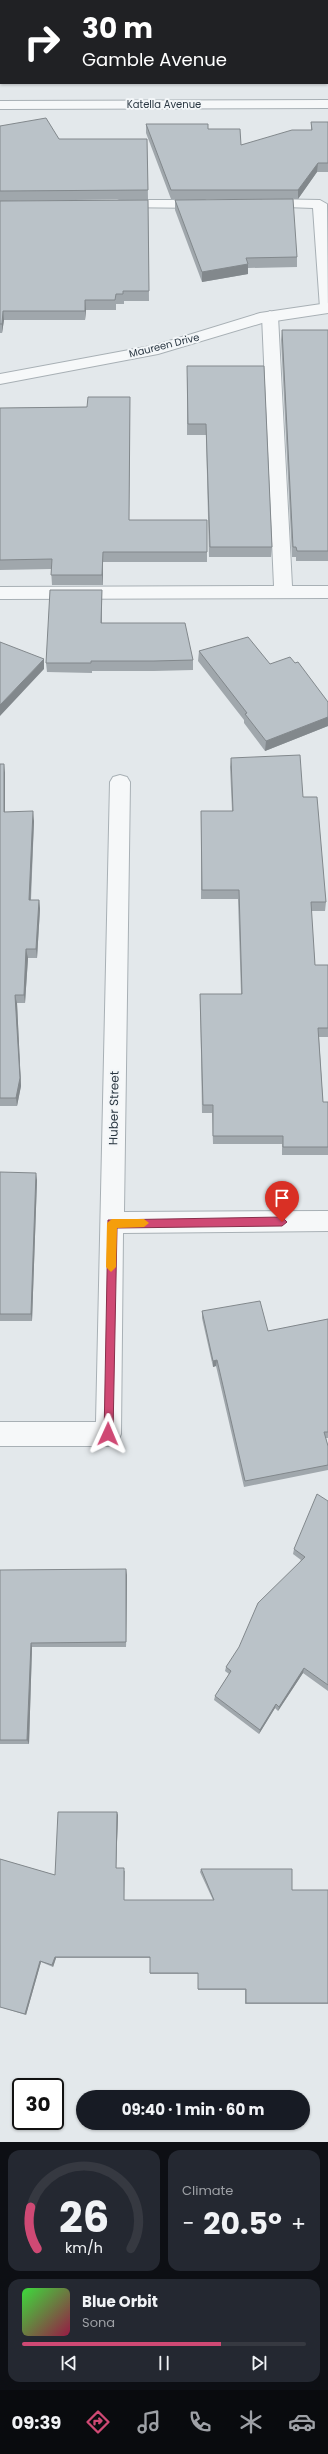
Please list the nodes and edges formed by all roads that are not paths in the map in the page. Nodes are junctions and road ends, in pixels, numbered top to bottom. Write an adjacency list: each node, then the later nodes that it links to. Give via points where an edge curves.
1 (328, 104): 2 (street, Katella Avenue)
2 (0, 105)
3 (252, 203): 6 (street, via 320,204)
4 (102, 204): 5 (street)
5 (220, 204)
6 (328, 308): 7 (street, Maureen Drive)
7 (270, 316): 8 (street, Maureen Drive, via 158,349); 9 (street)
8 (0, 379)
9 (283, 592): 10 (street); 11 (street)
10 (328, 592)
11 (0, 593)
12 (120, 782): 14 (street, Huber Street)
13 (328, 1221): 14 (street)
14 (112, 1223): 15 (street, Huber Street, via 108,1434)
15 (0, 1434)

